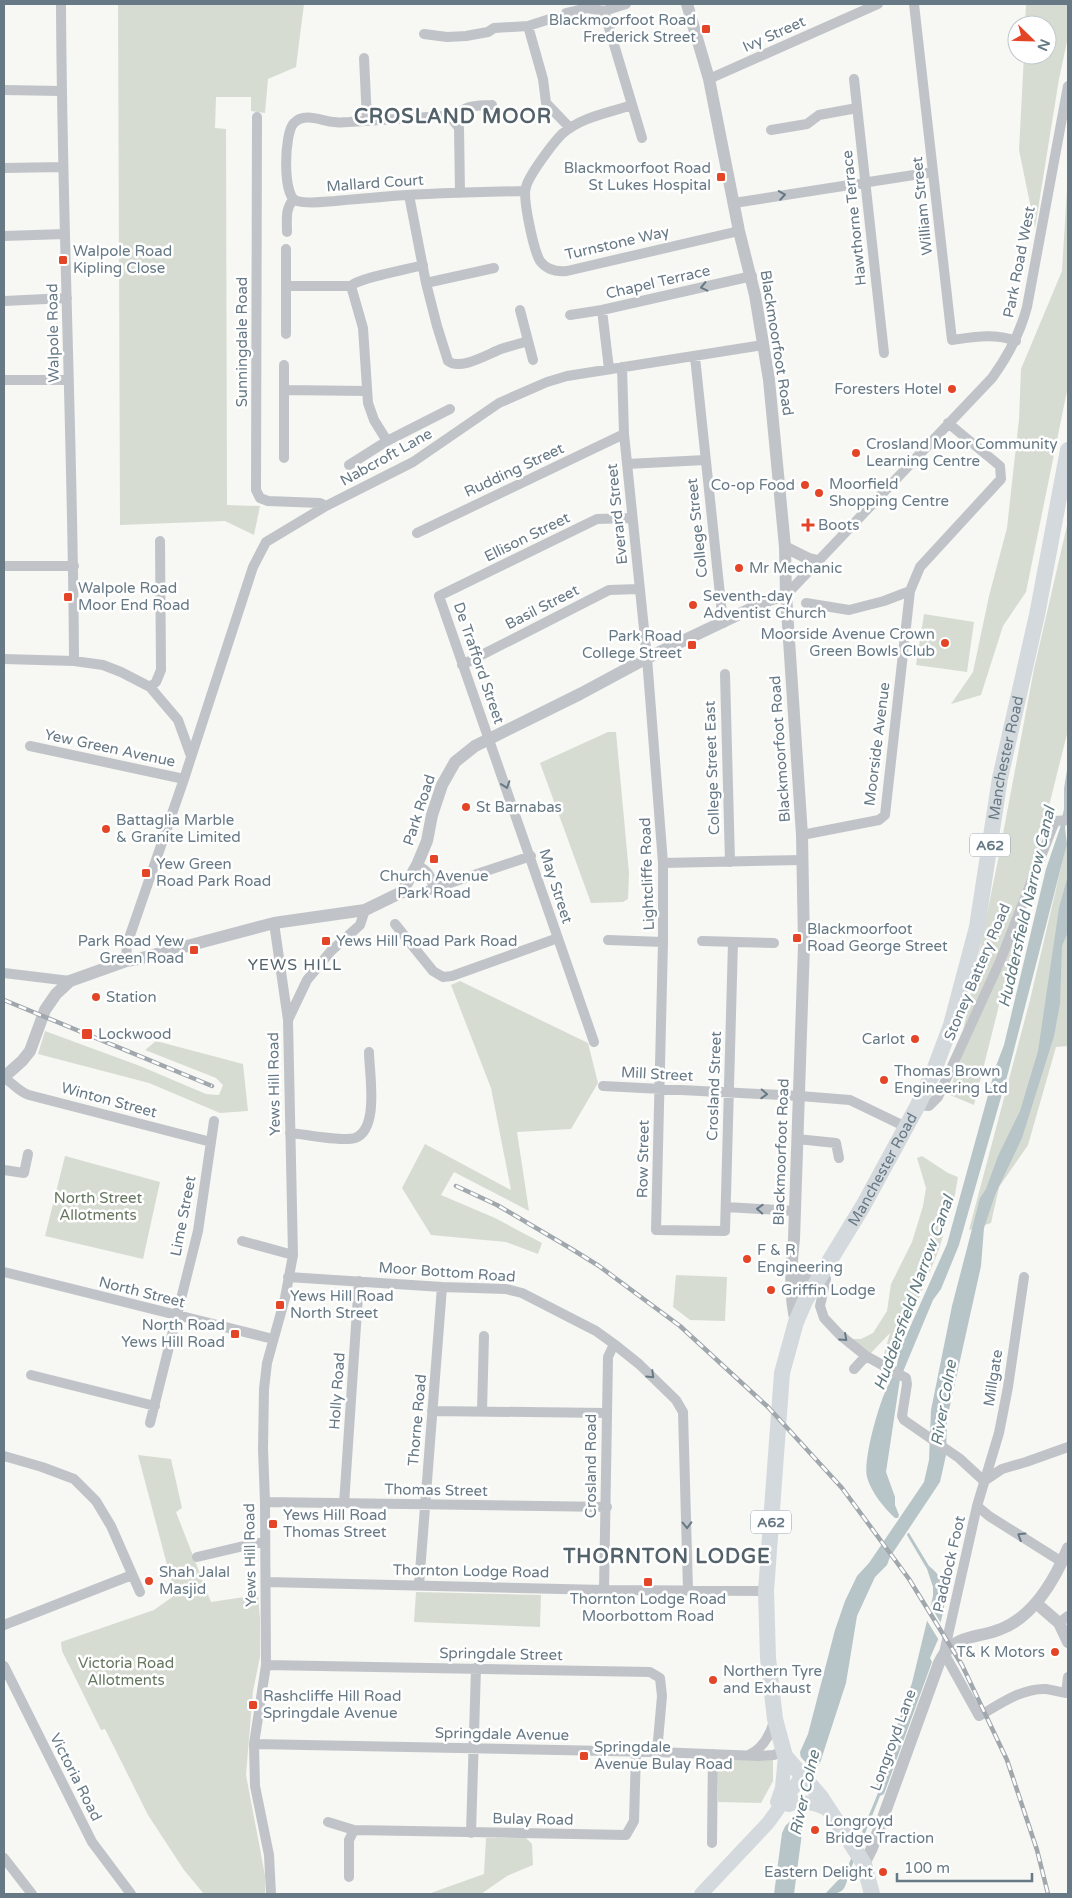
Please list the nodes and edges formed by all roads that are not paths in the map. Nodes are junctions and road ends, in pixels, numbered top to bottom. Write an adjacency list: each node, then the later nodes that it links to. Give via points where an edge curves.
1 (61, 4): 14 (street, Walpole Road)
2 (626, 4): 6 (street)
3 (687, 4): 10 (street, Blackmoorfoot Road)
4 (878, 4): 10 (street, Ivy Street)
5 (914, 4): 26 (street, William Street)
6 (604, 11): 7 (street, via 587,8); 16 (street)
7 (528, 26): 8 (street, via 494,28 466,36); 21 (street, via 543,79 546,103)
8 (424, 34)
9 (364, 58): 19 (street)
10 (709, 79): 32 (street, Blackmoorfoot Road)
11 (854, 79): 17 (street, Hawthorne Terrace)
12 (1068, 86): 51 (street, Park Road West, via 1027,308)
13 (4, 90): 14 (street)
14 (61, 91): 24 (street, Walpole Road)
15 (492, 105): 20 (street, via 468,106)
16 (632, 105): 21 (street, via 587,119); 23 (street)
17 (857, 108): 22 (street, via 819,115 807,124); 27 (street, Hawthorne Terrace)
18 (257, 117): 72 (street, Sunningdale Road, via 256,490 260,498 268,501)
19 (367, 120): 20 (street, via 444,116); 31 (street, via 333,122 308,118 294,123 290,130 286,169 288,192)
20 (453, 120): 29 (street, via 459,128)
21 (570, 128): 28 (street, via 554,142)
22 (771, 130)
23 (642, 138)
24 (63, 167): 25 (street); 35 (street, Walpole Road)
25 (4, 168)
26 (933, 172): 27 (street); 51 (street, William Street, via 952,340 993,335)
27 (865, 182): 32 (street, one-way to 27); 53 (street, Hawthorne Terrace)
28 (525, 191): 29 (street, Mallard Court); 33 (street, Turnstone Way, via 537,255 544,265 557,271)
29 (460, 193): 30 (street, Mallard Court)
30 (409, 195): 31 (street, Mallard Court, via 312,203); 38 (street)
31 (293, 200): 34 (street, via 287,213)
32 (734, 203): 33 (street, Blackmoorfoot Road)
33 (739, 231): 40 (street, Blackmoorfoot Road)
34 (287, 232)
35 (65, 234): 36 (street); 44 (street, Walpole Road)
36 (4, 236)
37 (286, 249): 42 (street)
38 (423, 266): 41 (street); 43 (street)
39 (494, 268): 41 (street)
40 (752, 276): 47 (street, Chapel Terrace, one-way to 47); 52 (street, Blackmoorfoot Road)
41 (426, 283): 50 (street, via 451,364 473,361)
42 (286, 286): 43 (street); 49 (street)
43 (351, 286): 62 (street, via 363,328)
44 (67, 298): 45 (street); 60 (street, Walpole Road)
45 (4, 301)
46 (520, 310): 50 (street)
47 (602, 310): 48 (street, Chapel Terrace); 58 (street)
48 (570, 315)
49 (286, 334)
50 (528, 341): 55 (street)
51 (1016, 341): 64 (street, Park Road West, via 992,378)
52 (764, 346): 54 (street, Nabcroft Lane); 76 (street, Blackmoorfoot Road)
53 (884, 353)
54 (695, 357): 57 (street, Nabcroft Lane); 69 (street, College Street)
55 (533, 360)
56 (284, 365): 61 (street)
57 (622, 367): 58 (street, Nabcroft Lane); 65 (street, Everard Street)
58 (609, 370): 72 (street, Nabcroft Lane, via 547,382 500,403 414,462)
59 (4, 380): 60 (street)
60 (69, 380): 79 (street, Walpole Road)
61 (284, 390): 62 (street); 68 (street)
62 (366, 391): 66 (street, via 374,420)
63 (450, 409): 66 (street)
64 (948, 423): 77 (street, Park Road West); 81 (street, Moorside Avenue, via 1000,466 1001,479 920,567)
65 (624, 434): 70 (street, Everard Street); 74 (street, Rudding Street)
66 (386, 442): 71 (street)
67 (1068, 450): 125 (main road, Manchester Road / A62, via 1037,615 1000,778 976,927 951,1024)
68 (284, 458)
69 (705, 460): 70 (street, College Street); 85 (street, College Street)
70 (627, 464): 73 (street, Everard Street)
71 (349, 465)
72 (326, 506): 94 (street, Nabcroft Lane, via 266,542 253,567)
73 (631, 518): 80 (street, Everard Street); 83 (street, Ellison Street, via 597,519)
74 (417, 533)
75 (160, 542): 91 (street, via 161,670)
76 (785, 547): 77 (street); 82 (street, Blackmoorfoot Road)
77 (818, 560): 82 (street, Park Road West)
78 (4, 566): 79 (street)
79 (74, 566): 88 (street, Walpole Road)
80 (639, 589): 86 (street, Everard Street); 89 (street, Basil Street, via 609,590)
81 (910, 591): 84 (street, via 849,610); 97 (street, Moorside Avenue, via 885,814 879,820)
82 (786, 595): 85 (street, Park Road); 97 (street, Blackmoorfoot Road)
83 (440, 596): 89 (street, De Trafford Street)
84 (806, 603)
85 (723, 624): 86 (street, Park Road)
86 (647, 658): 92 (street, Park Road); 101 (street, Lightcliffe Road)
87 (4, 659): 88 (street)
88 (74, 661): 91 (street, via 103,665)
89 (462, 665): 92 (street, De Trafford Street)
90 (725, 674): 100 (street, College Street East)
91 (150, 687): 94 (street, via 178,720)
92 (490, 740): 98 (street, May Street, one-way to 98); 102 (street, Park Road, via 475,746 455,762 449,772 432,815 428,841)
93 (30, 746): 95 (street, Yew Green Avenue)
94 (191, 756): 95 (street, Nabcroft Lane)
95 (184, 779): 114 (street, Nabcroft Lane, via 126,944)
96 (1065, 820): 125 (street, Stoney Battery Road, via 1056,821 1053,826 1001,959 938,1097 929,1106)
97 (802, 835): 99 (street, Blackmoorfoot Road)
98 (531, 856): 103 (street); 108 (street, May Street)
99 (802, 860): 100 (street); 124 (street, Blackmoorfoot Road, via 804,944)
100 (730, 862): 101 (street)
101 (664, 864): 111 (street, Lightcliffe Road)
102 (417, 865): 103 (street, via 432,878); 104 (street, Park Road)
103 (433, 889): 104 (street, via 414,895)
104 (402, 892): 105 (street)
105 (365, 910): 106 (street); 117 (street, Yews Hill Road, via 360,925 331,951 307,980)
106 (274, 923): 114 (street); 117 (street)
107 (395, 924): 108 (street, via 433,970 443,977)
108 (558, 938): 118 (street, May Street)
109 (608, 940): 111 (street)
110 (702, 941): 112 (street)
111 (663, 942): 122 (street, Lightcliffe Road)
112 (733, 942): 113 (street); 123 (street, Crosland Street)
113 (774, 943)
114 (126, 961): 116 (street)
115 (4, 973): 116 (street)
116 (70, 981): 120 (street, via 45,1010 30,1051)
117 (288, 1020): 128 (street, Yews Hill Road)
118 (594, 1042)
119 (368, 1052): 128 (street, via 370,1114 362,1133 356,1138 344,1139)
120 (4, 1077): 130 (street, Winton Street, via 22,1093)
121 (603, 1086): 122 (street, Mill Street)
122 (659, 1089): 123 (street, Mill Street); 136 (street, Row Street, via 656,1230)
123 (729, 1092): 124 (street, Mill Street, one-way to 124); 134 (street, Crosland Street)
124 (800, 1096): 127 (street, Mill Street, via 850,1100); 129 (street, Blackmoorfoot Road)
125 (918, 1105): 127 (main road, Manchester Road / A62)
126 (214, 1121): 130 (street, Lime Street)
127 (906, 1127): 141 (main road, Manchester Road / A62, via 863,1206)
128 (290, 1133): 138 (street, Yews Hill Road)
129 (797, 1139): 132 (street, via 836,1143); 135 (street, Blackmoorfoot Road)
130 (211, 1142): 146 (street, Lime Street, via 198,1231)
131 (28, 1154): 133 (street, via 24,1173)
132 (839, 1158)
133 (4, 1170)
134 (726, 1208): 135 (street, one-way to 134); 136 (street, Crosland Street)
135 (795, 1211): 139 (street, Blackmoorfoot Road)
136 (725, 1231)
137 (242, 1241): 138 (street)
138 (293, 1256): 142 (street, Yews Hill Road)
139 (791, 1269): 141 (street, via 800,1277); 147 (street, Blackmoorfoot Road)
140 (4, 1272): 146 (street, North Street)
141 (819, 1275): 147 (main road, Manchester Road / A62); 151 (street, one-way to 151, via 826,1279 820,1306 824,1318)
142 (288, 1277): 144 (street, Moor Bottom Road); 149 (street, Yews Hill Road)
143 (1024, 1278): 161 (street, Millgate, via 999,1434)
144 (359, 1281): 145 (street, Moor Bottom Road); 163 (street, Holly Road)
145 (442, 1287): 150 (street, Moor Bottom Road, via 506,1289 522,1293 596,1331); 155 (street, Thorne Road)
146 (177, 1316): 149 (street, North Street); 154 (street, Lime Street)
147 (796, 1322): 176 (main road, Manchester Road / A62, via 782,1373)
148 (484, 1336): 156 (street)
149 (273, 1339): 162 (street, Yews Hill Road, via 264,1389)
150 (614, 1344): 157 (street, Crosland Road, via 608,1357); 175 (street, Moor Bottom Road, one-way to 175, via 640,1364 683,1412)
151 (866, 1356): 152 (street); 161 (street, via 906,1380 903,1418)
152 (854, 1369)
153 (31, 1375): 154 (street)
154 (155, 1406): 158 (street, Lime Street)
155 (432, 1412): 156 (street); 164 (street, Thorne Road)
156 (482, 1412): 157 (street)
157 (606, 1413): 166 (street, Crosland Road)
158 (150, 1423)
159 (1068, 1447): 161 (street, via 1002,1469)
160 (4, 1456): 171 (street, via 74,1479 96,1501 111,1526)
161 (984, 1481): 165 (street, Paddock Foot)
162 (265, 1502): 163 (street, Thomas Street); 167 (street, Yews Hill Road)
163 (344, 1504): 164 (street, Thomas Street)
164 (425, 1505): 166 (street, Thomas Street); 173 (street, Thorne Road)
165 (977, 1506): 170 (street, one-way to 165); 182 (street, Paddock Foot)
166 (607, 1507): 174 (street, Crosland Road)
167 (264, 1541): 169 (street); 172 (street, Yews Hill Road)
168 (1068, 1548): 170 (street)
169 (197, 1557)
170 (1062, 1562): 178 (street)
171 (132, 1575): 177 (street); 180 (street)
172 (266, 1582): 173 (street, Thornton Lodge Road); 183 (street, Yews Hill Road)
173 (419, 1585): 174 (street, Thornton Lodge Road)
174 (604, 1590): 175 (street, Thornton Lodge Road)
175 (688, 1590): 176 (street, Thornton Lodge Road)
176 (766, 1591): 187 (main road, Manchester Road / A62, via 768,1658)
177 (140, 1592)
178 (1036, 1603): 179 (street); 182 (street, via 1019,1620 990,1633 966,1638)
179 (1064, 1620): 181 (street)
180 (4, 1625)
181 (1068, 1642)
182 (944, 1653): 186 (street, via 979,1716 1030,1691 1045,1689 1066,1693); 202 (street, Longroyd Lane, via 872,1848)
183 (266, 1665): 185 (street, Springdale Street); 188 (street, Yews Hill Road)
184 (4, 1666): 205 (street, Victoria Road, via 92,1842)
185 (476, 1668): 189 (street); 191 (street, Springdale Street, via 650,1672 660,1678 662,1696)
186 (1068, 1677)
187 (775, 1719): 192 (main road, Manchester Road / A62); 194 (street, via 764,1743)
188 (254, 1744): 189 (street, Springdale Avenue); 206 (street, Yews Hill Road, via 255,1786 269,1855)
189 (474, 1749): 190 (street, Springdale Avenue); 199 (street)
190 (636, 1752): 191 (street, Springdale Avenue); 199 (street, Bulay Road, via 634,1821 626,1835)
191 (657, 1752): 193 (street, Springdale Avenue)
192 (784, 1753): 194 (street, Springdale Avenue); 195 (main road, Manchester Road / A62); 196 (main road, via 782,1788)
193 (713, 1754): 194 (street, Springdale Avenue); 200 (street)
194 (749, 1755)
195 (804, 1785): 196 (main road); 196 (main road, via 776,1819); 202 (main road, Manchester Road / A62, via 829,1810)
196 (771, 1819): 207 (main road)
197 (328, 1822): 198 (street, Bulay Road)
198 (354, 1830): 199 (street, Bulay Road); 203 (street, via 349,1840)
199 (472, 1833)
200 (712, 1843)
201 (4, 1858): 204 (street)
202 (862, 1862): 208 (main road, Manchester Road / A62)
203 (349, 1877)
204 (32, 1894)
205 (131, 1894)
206 (271, 1894)
207 (701, 1894)
208 (872, 1894)

